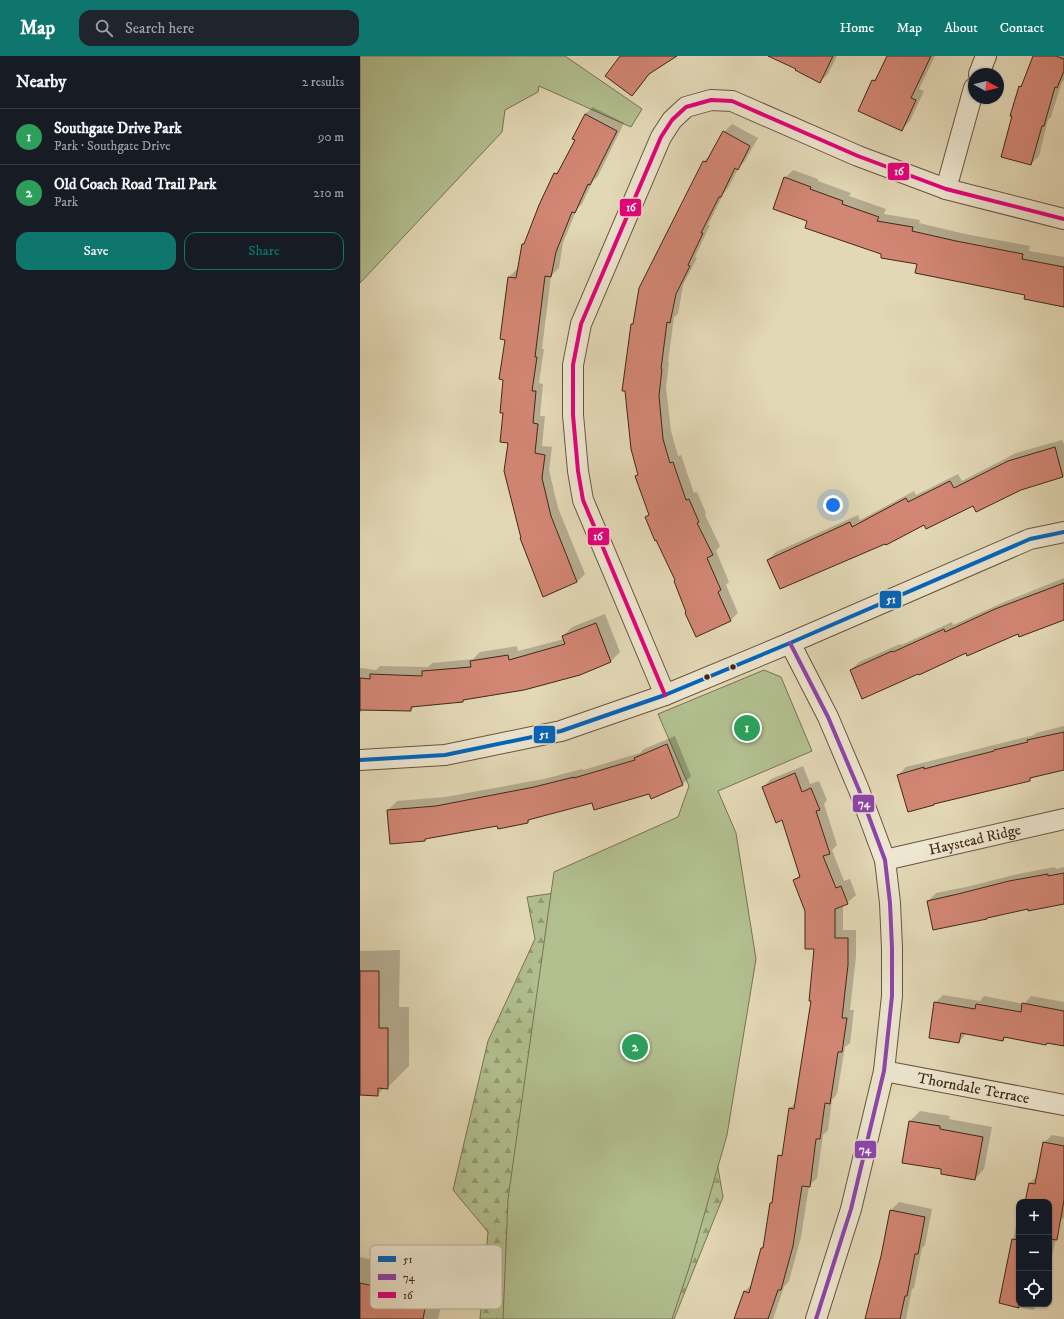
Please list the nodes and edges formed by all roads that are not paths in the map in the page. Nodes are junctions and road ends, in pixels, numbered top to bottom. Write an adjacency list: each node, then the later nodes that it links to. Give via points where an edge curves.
1 (986, 56): 2 (street)
2 (981, 68)
3 (970, 104): 4 (street)
4 (946, 189): 5 (street); 8 (street, via 858,156 732,101 711,100 686,108 672,120 661,137 581,324 573,365 572,415 583,500)
5 (1064, 219)
6 (1064, 532): 7 (street, via 1030,540)
7 (790, 643): 8 (street); 11 (street, via 828,717)
8 (665, 695): 9 (street, via 561,731 445,755)
9 (360, 760)
10 (1064, 819): 11 (street, Haystead Ridge)
11 (885, 860): 12 (street, via 890,903 892,996)
12 (884, 1071): 13 (street, Thorndale Terrace); 14 (street, via 851,1209)
13 (1064, 1105)
14 (816, 1319)

